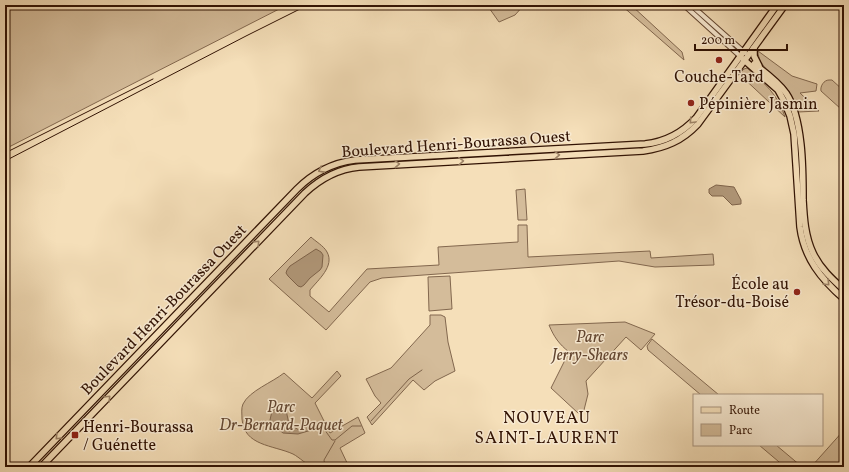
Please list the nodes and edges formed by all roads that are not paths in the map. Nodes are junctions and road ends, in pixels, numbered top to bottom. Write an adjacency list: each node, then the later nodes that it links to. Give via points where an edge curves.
1 (684, 5): 6 (street)
2 (691, 5): 6 (street)
3 (777, 5): 6 (main road, Boulevard Henri-Bourassa Ouest)
4 (785, 5): 5 (main road, Boulevard Henri-Bourassa Ouest)
5 (754, 47): 6 (main road, Boulevard Henri-Bourassa Ouest); 7 (main road, via 755,57)
6 (745, 56): 7 (main road); 9 (main road, one-way to 9, via 776,88 788,110 794,131 803,241 817,271); 10 (main road, Boulevard Henri-Bourassa Ouest, one-way to 10, via 693,121 678,133 661,141 645,144 355,160 335,164 319,171 297,189); 11 (main road, Boulevard Henri-Bourassa Ouest, one-way to 6, via 304,194 323,179 340,171 359,167 662,148 679,140 698,124)
7 (761, 69): 8 (main road, via 784,90 794,110 800,134 807,239 819,264)
8 (844, 290)
9 (844, 298)
10 (29, 467)
11 (41, 467)

